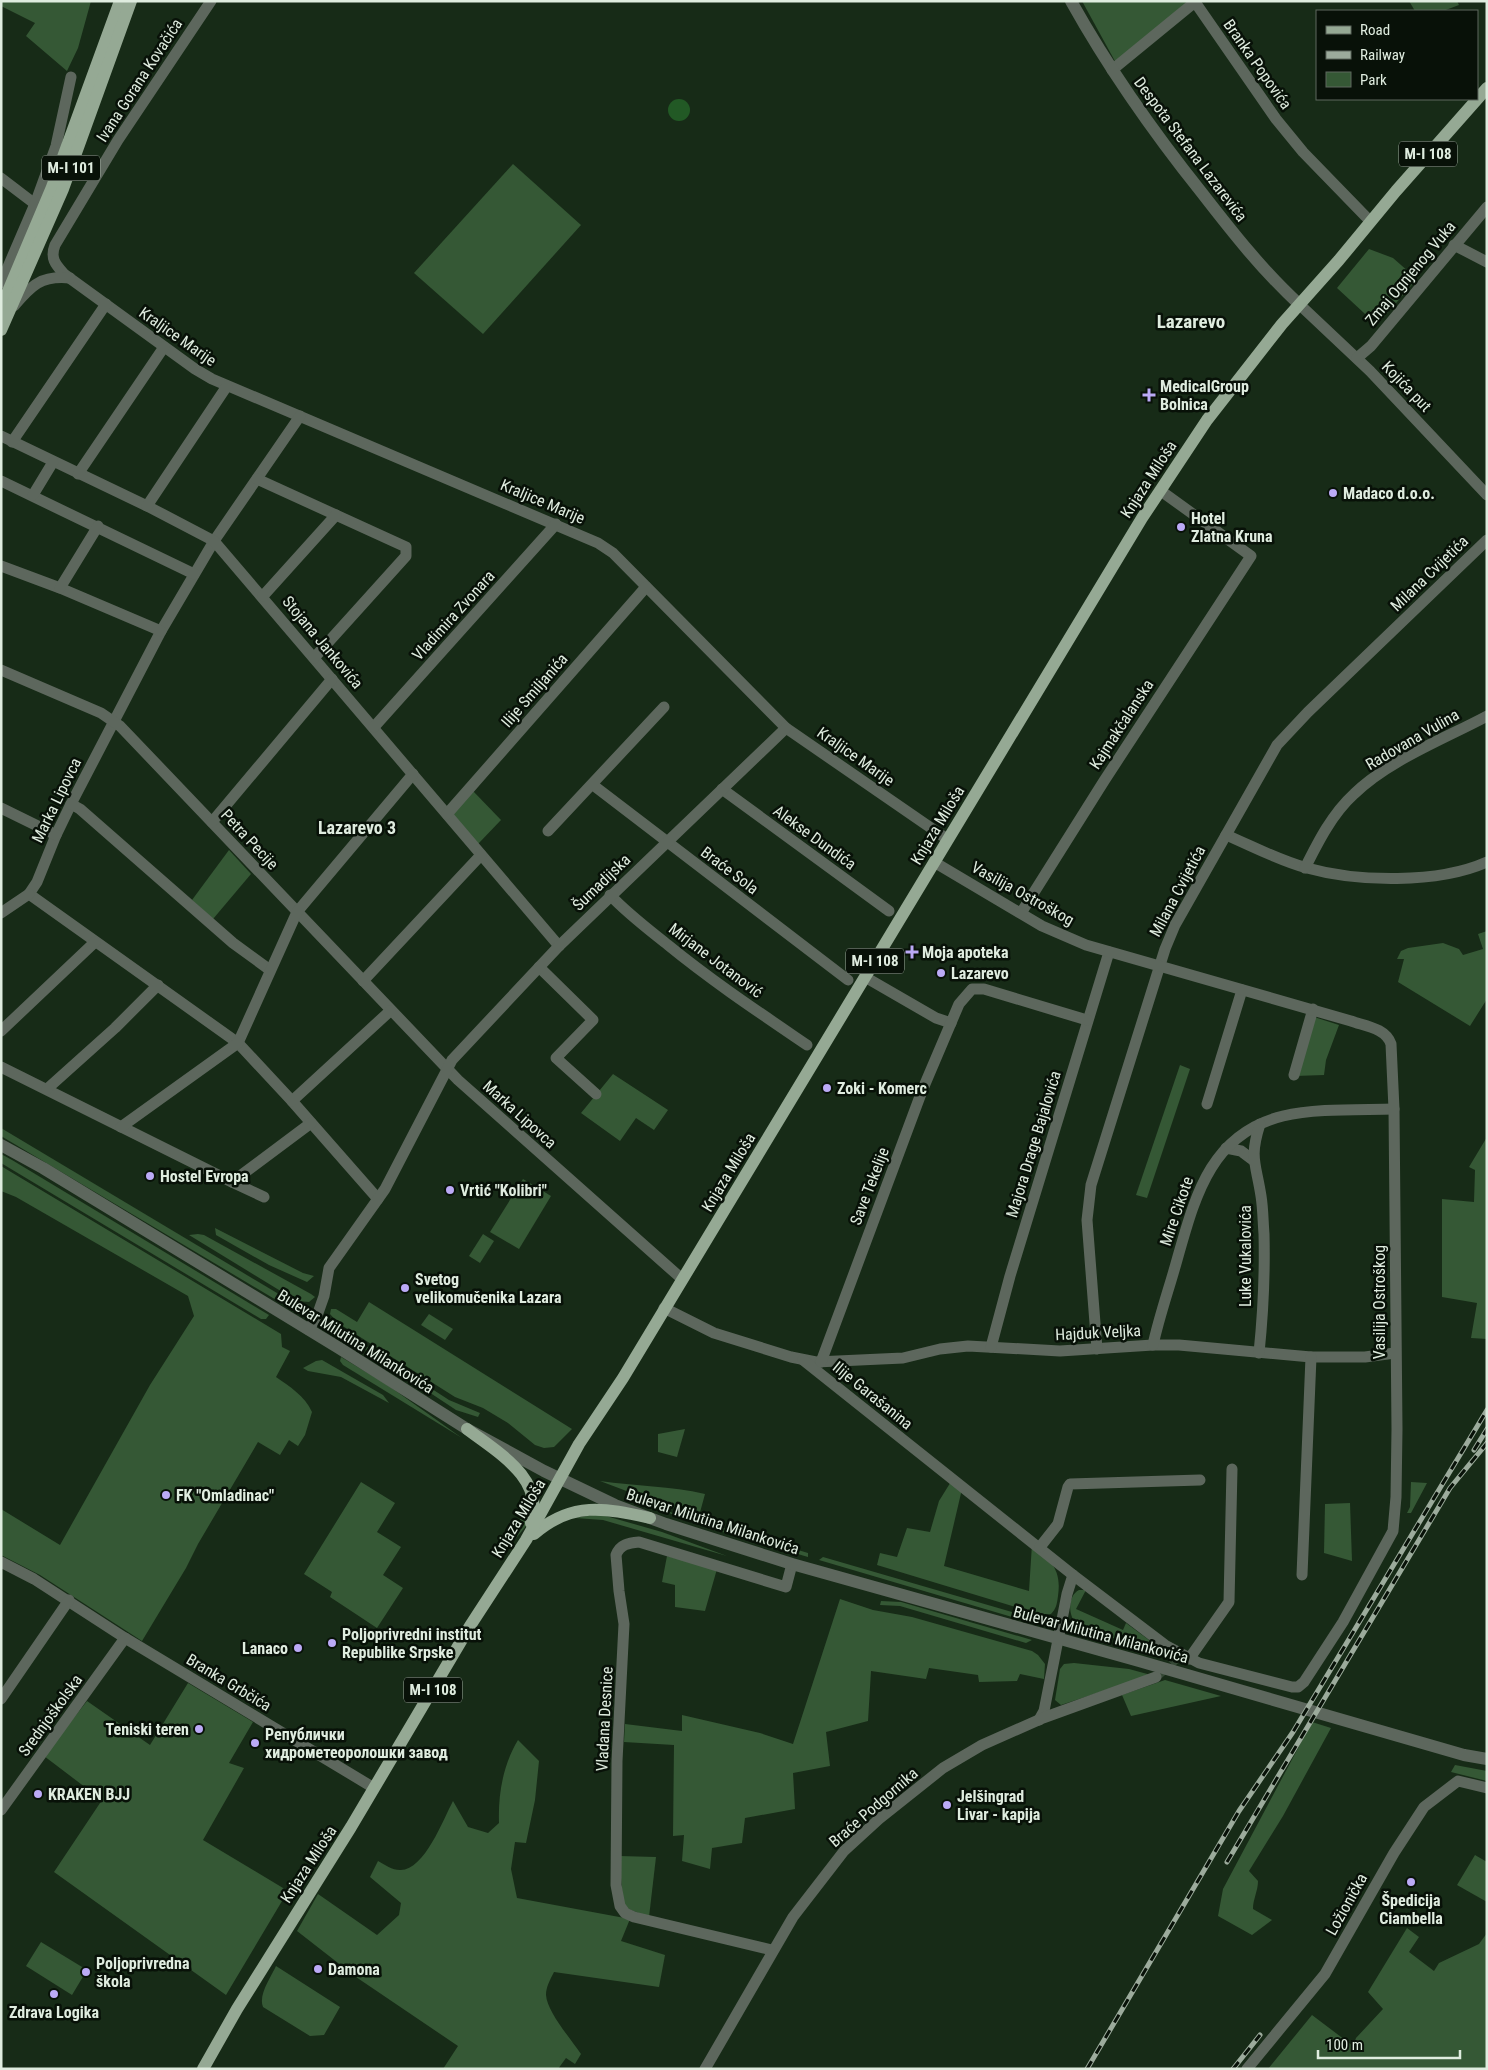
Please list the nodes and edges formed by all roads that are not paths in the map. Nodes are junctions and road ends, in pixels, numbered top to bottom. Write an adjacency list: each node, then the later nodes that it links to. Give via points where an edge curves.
1 (120, 1): 20 (main road, M-I 101)
2 (131, 1): 20 (main road, M-I 101, via 63,189)
3 (211, 1): 16 (street, Ivana Gorana Kovačića, via 118,140 55,246 55,264)
4 (1072, 1): 5 (street, Despota Stefana Lazarevića)
5 (1112, 70): 13 (street, Branka Popovića, via 1195,2 1276,119 1303,152); 19 (street, Despota Stefana Lazarevića, via 1173,157 1229,228 1271,278)
6 (71, 77): 11 (street, via 56,146)
7 (1487, 88): 8 (main road, M-I 108)
8 (1478, 98)
9 (1476, 100): 13 (main road, M-I 108)
10 (1, 178): 11 (street)
11 (35, 204): 17 (street)
12 (1487, 208): 14 (street, Zmaj Ognjenog Vuka)
13 (1370, 220): 19 (main road, M-I 108)
14 (1454, 245): 15 (street); 23 (street, Zmaj Ognjenog Vuka, via 1371,346)
15 (1487, 262)
16 (70, 278): 18 (street, Kraljice Marije); 20 (street, via 57,277 38,283)
17 (1, 283)
18 (106, 304): 22 (street, Kraljice Marije); 26 (street)
19 (1300, 305): 23 (street, Kojića put); 31 (main road, Knjaza Miloša / M-I 108, via 1208,420)
20 (6, 309): 21 (main road, M-I 101)
21 (1, 330)
22 (164, 347): 24 (street, Kraljice Marije); 28 (street)
23 (1357, 358): 33 (street, Kojića put)
24 (227, 386): 25 (street, Kraljice Marije); 34 (street)
25 (300, 416): 29 (street, Marka Lipovca); 36 (street, Kraljice Marije)
26 (6, 439): 27 (street, Stojana Jankovića)
27 (53, 462): 28 (street, Stojana Jankovića); 32 (street)
28 (78, 474): 34 (street, Stojana Jankovića)
29 (257, 479): 35 (street); 39 (street, Marka Lipovca)
30 (1, 481): 32 (street)
31 (1161, 491): 64 (main road, Knjaza Miloša / M-I 108); 75 (street, Kajmakčalanska, via 1251,556)
32 (33, 495): 37 (street)
33 (1487, 495)
34 (147, 506): 39 (street, Stojana Jankovića)
35 (336, 515): 44 (street); 46 (street, via 404,544 407,553)
36 (556, 524): 42 (street, Kraljice Marije, via 606,549); 52 (street, Vladimira Zvonara)
37 (98, 526): 41 (street); 43 (street)
38 (1487, 540): 63 (street, Milana Cvijetića, via 1288,732 1268,759)
39 (214, 541): 41 (street, Marka Lipovca); 44 (street, Stojana Jankovića)
40 (1, 566): 43 (street)
41 (194, 574): 45 (street, Marka Lipovca)
42 (646, 587): 53 (street, Kraljice Marije); 59 (street, Ilije Smiljanića)
43 (60, 588): 45 (street)
44 (263, 596): 46 (street, Stojana Jankovića)
45 (161, 631): 51 (street, Marka Lipovca)
46 (314, 658): 48 (street, Stojana Jankovića)
47 (1, 670): 51 (street, Petra Pecije)
48 (332, 679): 52 (street, Stojana Jankovića); 60 (street)
49 (664, 707): 55 (street)
50 (1487, 716): 69 (street, Radovana Vulina, via 1398,762 1353,794 1333,818)
51 (113, 721): 57 (street, Marka Lipovca); 60 (street, Petra Pecije)
52 (374, 727): 54 (street, Stojana Jankovića)
53 (786, 728): 56 (street, Šumadijska); 64 (street, Kraljice Marije)
54 (413, 774): 59 (street, Stojana Jankovića); 73 (street)
55 (593, 785): 61 (street); 65 (street, Braće Sola)
56 (722, 789): 65 (street, Šumadijska); 72 (street, Alekse Dundića)
57 (71, 804): 62 (street, Marka Lipovca); 81 (street, via 233,943)
58 (1, 808): 62 (street)
59 (447, 814): 66 (street, Stojana Jankovića)
60 (212, 822): 73 (street, Petra Pecije)
61 (548, 831)
62 (56, 834): 70 (street, Marka Lipovca)
63 (1226, 835): 69 (street); 79 (street, Milana Cvijetića, via 1174,925)
64 (947, 839): 67 (main road, Knjaza Miloša / M-I 108)
65 (666, 842): 71 (street, Šumadijska); 83 (street, Braće Sola)
66 (481, 855): 77 (street, Stojana Jankovića); 84 (street)
67 (934, 862): 75 (street, Vasilija Ostroškog); 82 (main road, Knjaza Miloša / M-I 108)
68 (1487, 862): 69 (street, via 1436,876 1411,879 1328,873)
69 (1305, 868)
70 (29, 894): 74 (street, Marka Lipovca); 76 (street)
71 (610, 895): 77 (street, Šumadijska); 93 (street, Mirjane Jotanović, via 679,955)
72 (889, 911)
73 (297, 912): 81 (street); 84 (street, Petra Pecije)
74 (1, 913)
75 (1021, 913): 78 (street, Vasilija Ostroškog, via 1064,936)
76 (95, 942): 85 (street); 91 (street)
77 (559, 946): 80 (street, Šumadijska)
78 (1109, 952): 79 (street, Vasilija Ostroškog); 89 (street, Majora Drage Bajalovića)
79 (1160, 965): 86 (street, Vasilija Ostroškog); 116 (street, Milana Cvijetića, via 1088,1200)
80 (539, 967): 95 (street, Šumadijska); 98 (street, via 594,1020 556,1058)
81 (270, 970): 92 (street)
82 (865, 977): 90 (street, via 936,1018); 111 (main road, Knjaza Miloša / M-I 108)
83 (848, 980)
84 (363, 981): 88 (street, Petra Pecije)
85 (158, 985): 92 (street); 97 (street)
86 (1242, 990): 87 (street, Vasilija Ostroškog); 100 (street)
87 (1313, 1010): 96 (street); 101 (street, Vasilija Ostroškog, via 1378,1030 1387,1036 1391,1044)
88 (390, 1011): 95 (street, Petra Pecije); 99 (street)
89 (1087, 1020): 90 (street, Save Tekelije, via 977,988 968,992 959,1004); 115 (street, Majora Drage Bajalovića)
90 (951, 1023): 121 (street, Save Tekelije, via 922,1091)
91 (1, 1031)
92 (238, 1043): 99 (street); 104 (street)
93 (807, 1045)
94 (1, 1067): 97 (street)
95 (447, 1069): 110 (street); 111 (street, Marka Lipovca)
96 (1294, 1075)
97 (47, 1089): 104 (street)
98 (596, 1094)
99 (292, 1101): 102 (street)
100 (1207, 1104)
101 (1394, 1109): 103 (street, Mire Cikote, via 1300,1113); 118 (street, Vasilija Ostroškog)
102 (310, 1123): 108 (street); 110 (street)
103 (1260, 1124): 106 (street, Mire Cikote); 107 (street, Luke Vukalovića)
104 (121, 1127): 108 (street)
105 (1, 1145): 113 (street, Bulevar Milutina Milankovića)
106 (1226, 1148): 107 (street, via 1241,1151); 114 (street, Mire Cikote, via 1204,1178 1194,1200)
107 (1253, 1160): 117 (street, Luke Vukalovića, via 1262,1196 1264,1234)
108 (232, 1182): 109 (street)
109 (264, 1197)
110 (378, 1199): 113 (street, via 329,1268 324,1296)
111 (682, 1279): 112 (main road, Knjaza Miloša / M-I 108)
112 (664, 1308): 120 (street, Ilije Garašanina, via 714,1333); 124 (main road, Knjaza Miloša / M-I 108)
113 (309, 1330): 122 (street, Bulevar Milutina Milankovića)
114 (1153, 1345): 116 (street, Hajduk Veljka); 117 (street, Hajduk Veljka)
115 (991, 1347): 116 (street, Hajduk Veljka, via 1060,1351); 121 (street, Hajduk Veljka, via 953,1347 903,1358)
116 (1097, 1349)
117 (1259, 1353): 119 (street, Hajduk Veljka)
118 (1395, 1353): 119 (street, Hajduk Veljka, via 1365,1357); 138 (street, Vasilija Ostroškog, via 1393,1530 1326,1648 1301,1685)
119 (1311, 1357): 132 (street)
120 (803, 1360): 121 (street, Hajduk Veljka); 128 (street, Ilije Garašanina)
121 (821, 1362)
122 (467, 1429): 124 (street, Bulevar Milutina Milankovića); 127 (main road, via 518,1469 531,1488 534,1514)
123 (1232, 1469): 136 (street, via 1229,1602)
124 (561, 1478): 126 (street, Bulevar Milutina Milankovića); 127 (main road, Knjaza Miloša / M-I 108)
125 (1200, 1480): 128 (street, via 1070,1484 1058,1524)
126 (650, 1518): 127 (main road, via 601,1508 579,1510 554,1518); 130 (street, Bulevar Milutina Milankovića)
127 (526, 1540): 142 (main road, Knjaza Miloša / M-I 108, via 470,1626)
128 (1040, 1547): 131 (street, Ilije Garašanina)
129 (1, 1562): 133 (street, Branka Grbčića)
130 (792, 1564): 135 (street, Bulevar Milutina Milankovića); 145 (street, Vladana Desnice, via 786,1587 639,1542 624,1545 616,1555 624,1624 615,1838 620,1906 634,1918)
131 (1073, 1575): 135 (street); 136 (street, Ilije Garašanina, via 1165,1645)
132 (1302, 1575)
133 (69, 1600): 134 (street, Branka Grbčića); 139 (street)
134 (125, 1638): 142 (street, Branka Grbčića); 144 (street, Srednjoškolska)
135 (1058, 1639): 140 (street, via 1044,1711); 141 (street, Bulevar Milutina Milankovića)
136 (1189, 1659): 138 (street, Ilije Garašanina)
137 (1156, 1677): 140 (street, Braće Podgornika)
138 (1292, 1687)
139 (1, 1698)
140 (1039, 1720): 145 (street, Braće Podgornika, via 982,1745 943,1768 879,1819 844,1851)
141 (1487, 1759)
142 (374, 1788): 146 (main road, Knjaza Miloša / M-I 108)
143 (1487, 1788): 148 (street, Ložionička, via 1458,1782 1424,1807 1324,1974)
144 (1, 1810)
145 (772, 1950): 147 (street, Braće Podgornika)
146 (203, 2069)
147 (705, 2069)
148 (1247, 2069)

